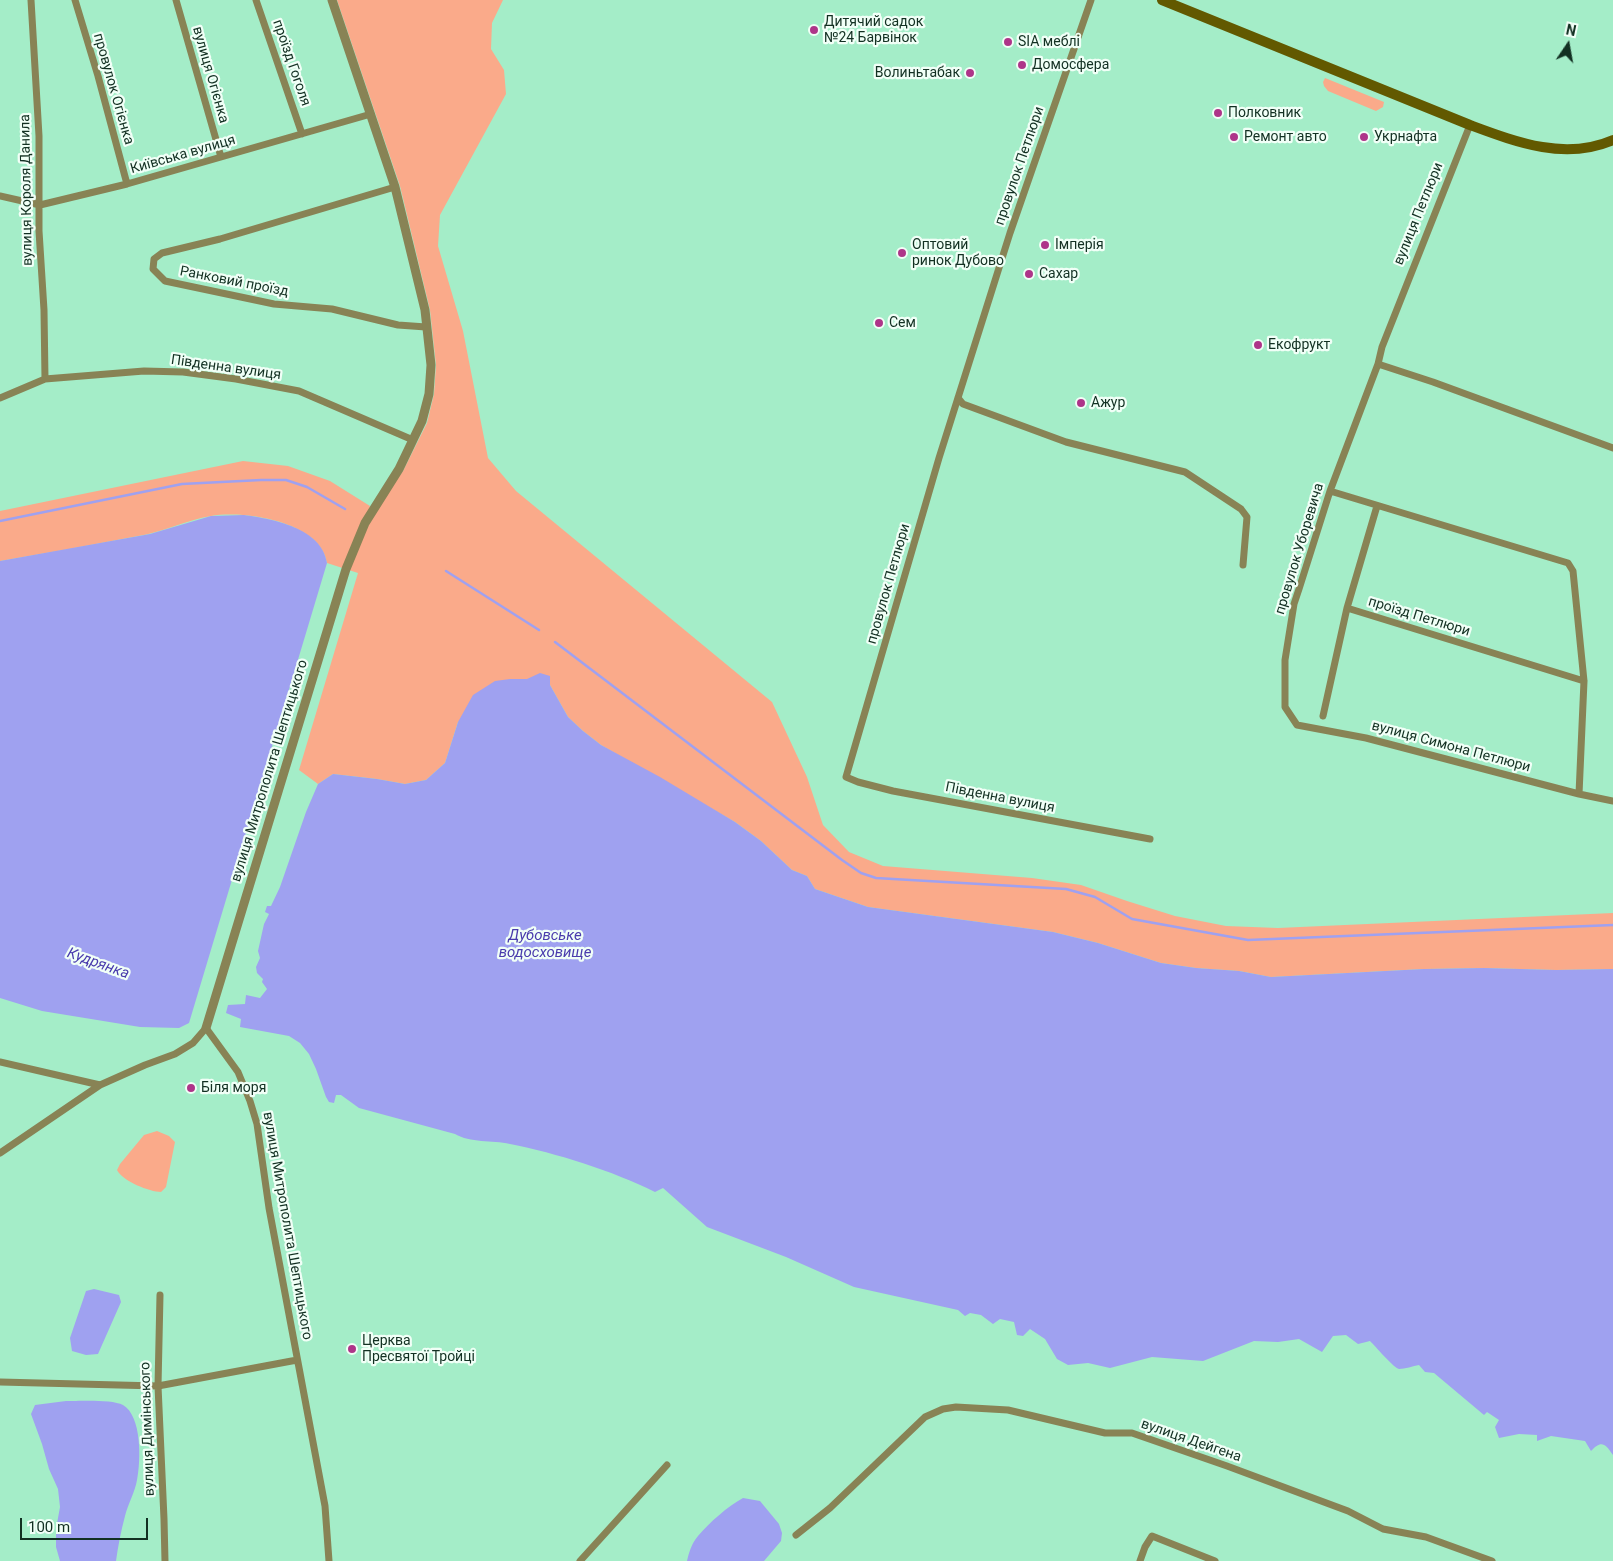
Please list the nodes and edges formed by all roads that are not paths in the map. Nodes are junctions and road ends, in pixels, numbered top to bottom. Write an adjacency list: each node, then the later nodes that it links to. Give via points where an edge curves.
1 (30, 0): 16 (street, вулиця Короля Данила)
2 (75, 0): 13 (street, провулок Огієнка)
3 (176, 0): 12 (street, вулиця Огієнка)
4 (256, 0): 10 (street, проїзд Гоголя)
5 (332, 0): 8 (street, вулиця Митрополита Шептицького)
6 (1091, 0): 21 (street, провулок Петлюри, via 1010,233)
7 (1162, 0): 9 (main road)
8 (370, 114): 10 (street, Київська вулиця); 14 (street, вулиця Митрополита Шептицького)
9 (1470, 125): 11 (main road, via 1510,140 1556,149 1579,150); 18 (street, вулиця Петлюри)
10 (302, 134): 12 (street, Київська вулиця)
11 (1613, 140)
12 (221, 157): 13 (street, Київська вулиця)
13 (127, 184): 16 (street, Київська вулиця)
14 (395, 187): 17 (street, вулиця Митрополита Шептицького, via 425,310); 17 (street, Ранковий проїзд, via 220,239 162,252 154,259 153,269 165,281 220,293 274,304 332,309 398,325)
15 (0, 196): 16 (street, Київська вулиця)
16 (40, 205): 19 (street, вулиця Короля Данила)
17 (426, 327): 22 (street, вулиця Митрополита Шептицького, via 431,365 429,394)
18 (1378, 364): 23 (street); 24 (street, провулок Уборевича)
19 (45, 379): 20 (street, Південна вулиця); 22 (street, Південна вулиця, via 144,371 236,379 299,391)
20 (0, 398)
21 (958, 398): 26 (street, via 963,404 1066,442 1185,472 1241,509 1247,518); 31 (street, провулок Петлюри)
22 (413, 440): 35 (street, вулиця Митрополита Шептицького, via 365,523 346,569)
23 (1613, 448)
24 (1330, 491): 25 (street); 30 (street, провулок Уборевича, via 1294,604 1285,660 1285,707 1297,725)
25 (1377, 506): 27 (street, проїзд Петлюри); 28 (street, via 1568,562 1574,571)
26 (1242, 565)
27 (1347, 608): 28 (street, проїзд Петлюри); 29 (street)
28 (1584, 681): 32 (street)
29 (1323, 716)
30 (1316, 730): 32 (street, вулиця Симона Петлюри, via 1366,738)
31 (846, 778): 34 (street, Південна вулиця, via 894,791)
32 (1578, 794): 33 (street, вулиця Симона Петлюри)
33 (1613, 801)
34 (1150, 839)
35 (206, 1028): 37 (street, via 193,1043 175,1054); 40 (street, вулиця Митрополита Шептицького, via 234,1065 255,1116)
36 (0, 1062): 37 (street)
37 (100, 1085): 38 (street)
38 (0, 1153)
39 (160, 1295): 42 (street, вулиця Димінського)
40 (297, 1360): 42 (street); 46 (street, вулиця Митрополита Шептицького, via 325,1506)
41 (0, 1382): 42 (street)
42 (158, 1386): 45 (street, вулиця Димінського)
43 (667, 1465): 47 (street)
44 (796, 1535): 50 (street, вулиця Дейгена, via 830,1508 925,1417 956,1407 1008,1410 1105,1433 1132,1433 1348,1512 1383,1529 1426,1537)
45 (165, 1561)
46 (329, 1561)
47 (580, 1561)
48 (1140, 1561): 49 (street, via 1152,1536)
49 (1215, 1561)
50 (1492, 1561)

